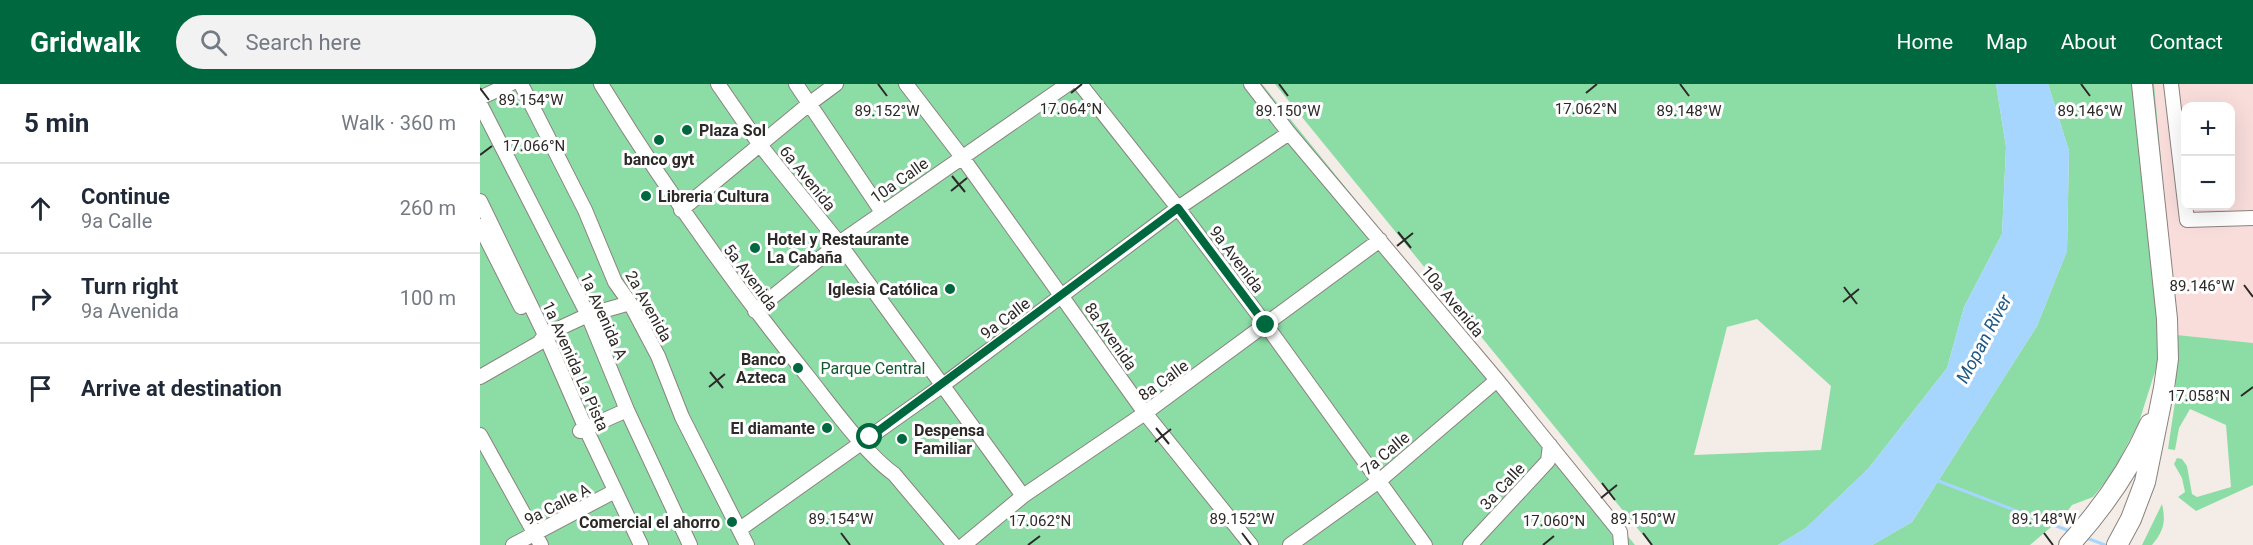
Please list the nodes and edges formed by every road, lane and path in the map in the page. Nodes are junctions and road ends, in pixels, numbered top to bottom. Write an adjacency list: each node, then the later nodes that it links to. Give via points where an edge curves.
1 (510, 84): 14 (street)
2 (521, 84): 30 (street, 2a Avenida, via 585,210 615,282)
3 (601, 84): 18 (street, 5a Avenida)
4 (610, 84): 18 (street, 5a Avenida)
5 (718, 84): 19 (street, 6a Avenida)
6 (796, 84): 16 (street)
7 (836, 84): 16 (street)
8 (906, 84): 20 (street, 8a Avenida)
9 (1068, 84): 20 (street, 10a Calle)
10 (1080, 84): 23 (street, 9a Avenida)
11 (1251, 84): 17 (street, 10a Avenida)
12 (2142, 84): 38 (highway, via 2168,330 2167,373)
13 (2170, 84): 25 (street, via 2187,220)
14 (480, 98)
15 (480, 104): 32 (street, 1a Avenida A)
16 (809, 104): 19 (street); 24 (street)
17 (1289, 133): 23 (street, 9a Calle); 27 (street, 10a Avenida)
18 (639, 139): 22 (street, 5a Avenida)
19 (760, 145): 22 (street); 28 (street, 6a Avenida)
20 (962, 157): 24 (street, 10a Calle); 29 (street, 8a Avenida)
21 (480, 201): 26 (street, 1a Avenida La Pista)
22 (685, 206): 31 (street, 5a Avenida)
23 (1178, 208): 29 (street, 9a Calle); 33 (street, 9a Avenida)
24 (882, 212): 28 (street, 10a Calle)
25 (2253, 218)
26 (484, 232): 34 (street, 1a Avenida La Pista)
27 (1380, 240): 33 (street, 8a Calle); 36 (street, 10a Avenida)
28 (839, 243): 31 (street, 10a Calle); 37 (street, 6a Avenida)
29 (1062, 295): 37 (street, 9a Calle); 40 (street, 8a Avenida)
30 (630, 303): 32 (street); 48 (street, 2a Avenida, via 658,356 682,417)
31 (758, 309): 43 (street, 5a Avenida)
32 (588, 315): 34 (street); 39 (street, 1a Avenida A)
33 (1266, 325): 40 (street, 8a Calle); 45 (street, 9a Avenida)
34 (542, 339): 35 (street); 41 (street, 1a Avenida La Pista)
35 (480, 377)
36 (1497, 380): 44 (street, 10a Avenida); 45 (street, 7a Calle)
37 (942, 384): 43 (street, 9a Calle); 47 (street, 6a Avenida)
38 (2159, 406): 62 (highway, via 2121,479); 63 (highway, via 2145,482)
39 (627, 410): 41 (street); 54 (street, 1a Avenida A)
40 (1145, 413): 47 (street, 8a Calle); 58 (street, 8a Avenida)
41 (583, 430): 46 (street, 1a Avenida La Pista)
42 (480, 435): 49 (street)
43 (866, 440): 48 (street, 9a Calle); 56 (street, 5a Avenida, via 889,461 894,474)
44 (1550, 446): 50 (street, 10a Avenida, via 1620,532); 61 (street, 3a Calle, via 1548,460)
45 (1379, 481): 59 (street, 7a Calle); 60 (street, 9a Avenida)
46 (612, 493): 49 (street, 9a Calle A); 52 (street, 1a Avenida La Pista); 53 (street, 1a Avenida La Pista)
47 (1023, 496): 57 (street, 8a Calle)
48 (740, 529): 55 (street, 2a Avenida)
49 (538, 539): 51 (street, 9a Calle A)
50 (1622, 544)
51 (513, 545)
52 (633, 545)
53 (641, 545)
54 (690, 545)
55 (747, 545)
56 (954, 545)
57 (964, 545)
58 (1251, 545)
59 (1290, 545)
60 (1425, 545)
61 (1470, 545)
62 (2069, 545)
63 (2117, 545)

